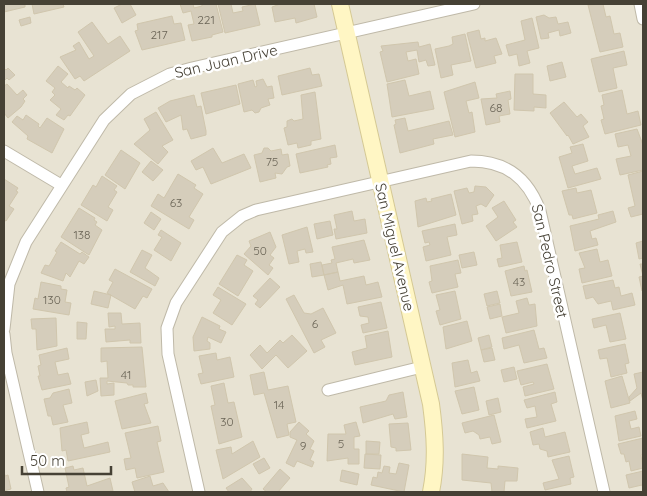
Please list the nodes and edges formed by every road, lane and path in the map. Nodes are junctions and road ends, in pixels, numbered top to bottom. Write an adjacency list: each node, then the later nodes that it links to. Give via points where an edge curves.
1 (340, 4): 5 (street, San Miguel Avenue)
2 (474, 4): 5 (street, San Juan Drive)
3 (640, 4): 4 (street)
4 (643, 19)
5 (346, 34): 7 (street, San Miguel Avenue); 8 (street, San Juan Drive, via 192,68 150,83 131,94 104,120)
6 (4, 151): 8 (street)
7 (379, 180): 11 (street, San Miguel Avenue); 14 (street, San Pedro Street, via 274,205 242,216 222,232 176,303 167,328 168,354); 16 (street, San Pedro Street, via 485,161 509,169 527,185 540,211)
8 (61, 185): 9 (street, San Juan Drive, via 16,262 8,284)
9 (4, 329)
10 (4, 334): 13 (street)
11 (422, 367): 12 (street); 15 (street, San Miguel Avenue, via 435,432)
12 (328, 390)
13 (38, 492)
14 (199, 492)
15 (432, 492)
16 (604, 492)

